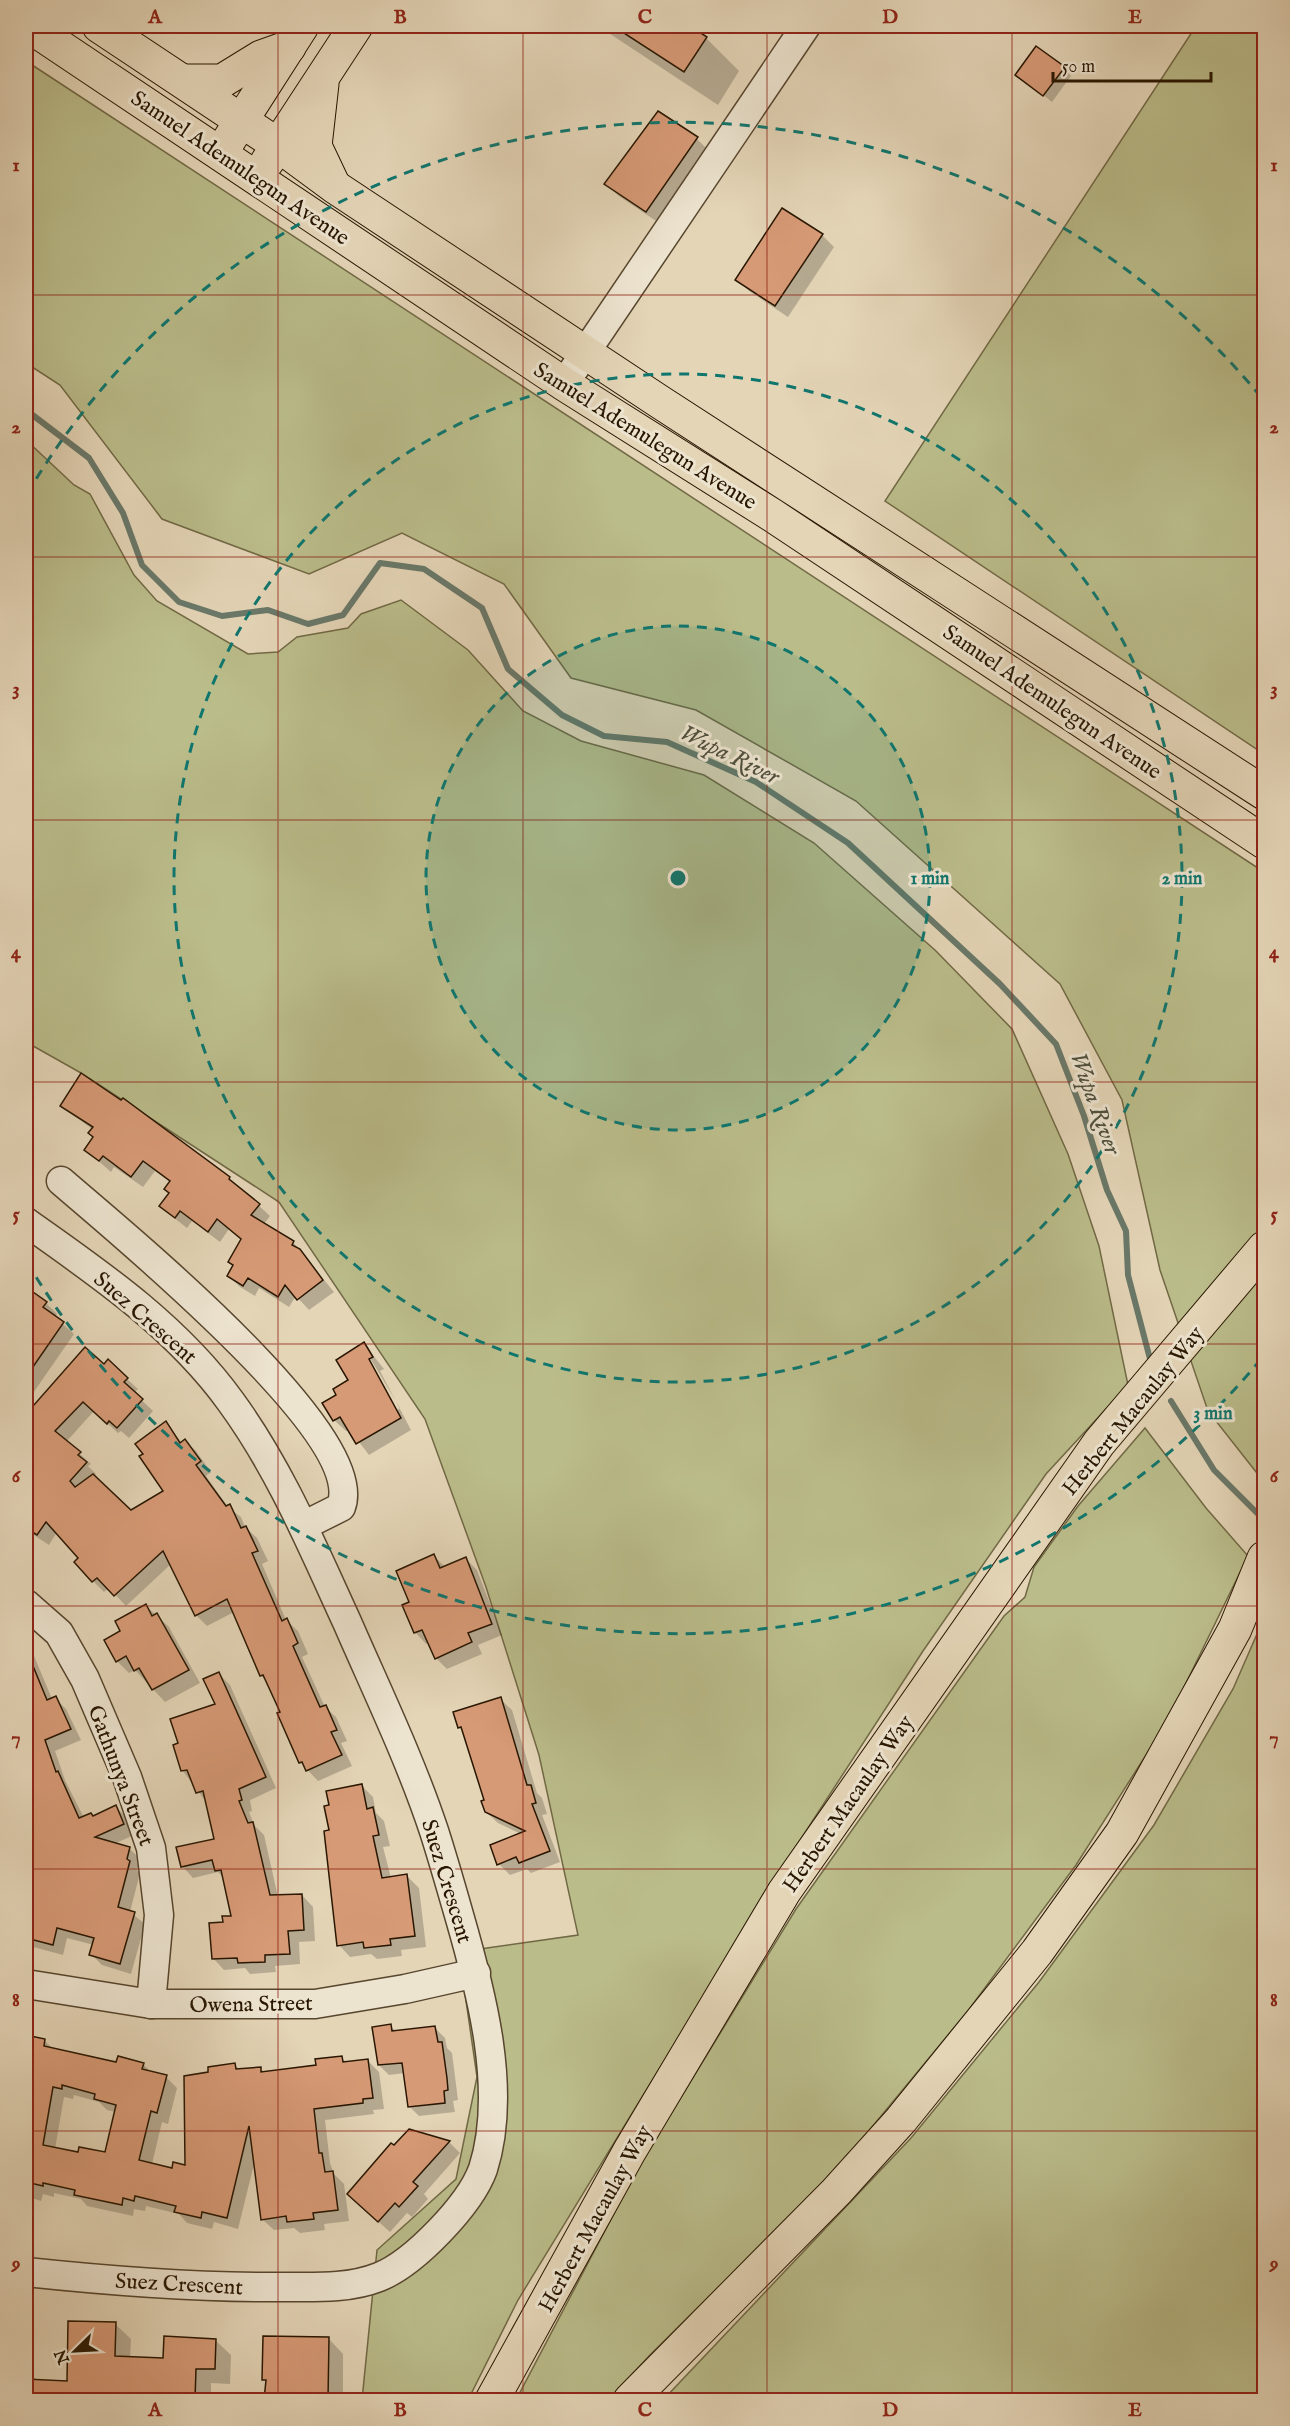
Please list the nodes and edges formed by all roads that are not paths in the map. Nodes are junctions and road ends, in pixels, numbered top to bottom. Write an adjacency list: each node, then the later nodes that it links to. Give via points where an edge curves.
1 (29, 26): 10 (main road, Samuel Ademulegun Avenue)
2 (99, 26): 7 (main road, Samuel Ademulegun Avenue)
3 (356, 26): 6 (main road)
4 (806, 26): 13 (street)
5 (295, 36): 7 (main road, via 222,81); 8 (main road)
6 (322, 76): 9 (main road); 12 (main road, via 315,146)
7 (183, 81): 8 (main road, Samuel Ademulegun Avenue)
8 (241, 121): 9 (main road, Samuel Ademulegun Avenue); 10 (main road)
9 (278, 145): 11 (main road); 12 (main road, Samuel Ademulegun Avenue)
10 (221, 153): 11 (main road, Samuel Ademulegun Avenue)
11 (257, 177): 14 (main road, Samuel Ademulegun Avenue)
12 (335, 187): 13 (main road, Samuel Ademulegun Avenue)
13 (585, 352): 14 (street); 15 (main road, Samuel Ademulegun Avenue)
14 (564, 384): 16 (main road, Samuel Ademulegun Avenue, via 782,521)
15 (1264, 793)
16 (1264, 842)
17 (61, 1181): 20 (street, via 247,1348 315,1428 337,1467 345,1496 341,1507)
18 (26, 1222): 20 (street, Suez Crescent, via 138,1304 186,1348 264,1449)
19 (1264, 1248): 27 (main road, Herbert Macaulay Way, via 1099,1443 784,1892 629,2152)
20 (303, 1526): 23 (street, Suez Crescent, via 385,1707 433,1828)
21 (1264, 1558): 28 (main road, via 1235,1629 1122,1833 1037,1952 901,2120 783,2249)
22 (26, 1604): 25 (street, Gathunya Street, via 59,1633 85,1678 152,1848 159,1915)
23 (476, 1973): 25 (street, Owena Street, via 315,2004); 26 (street, Suez Crescent, via 492,2054 491,2122 482,2171 436,2236 410,2258 379,2277 342,2286 237,2288)
24 (26, 1984): 25 (street, Owena Street)
25 (151, 2004)
26 (26, 2272)
27 (492, 2400)
28 (630, 2400)

